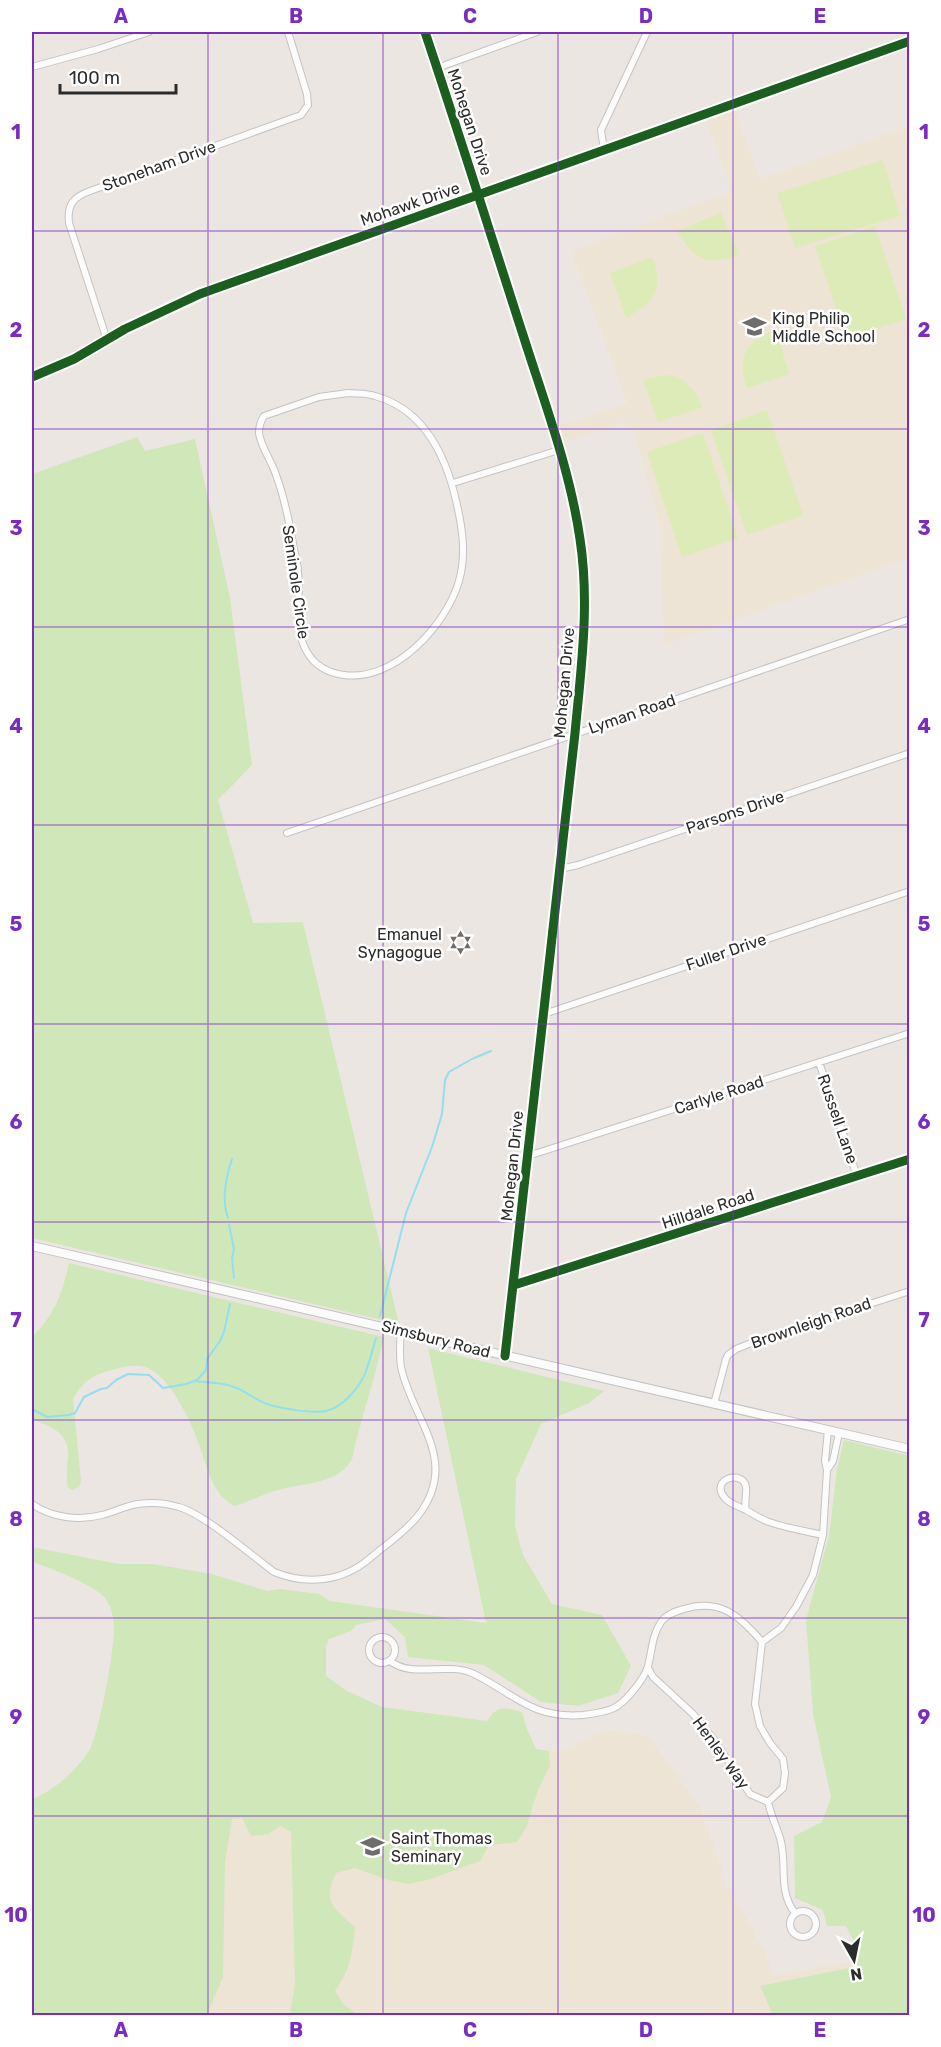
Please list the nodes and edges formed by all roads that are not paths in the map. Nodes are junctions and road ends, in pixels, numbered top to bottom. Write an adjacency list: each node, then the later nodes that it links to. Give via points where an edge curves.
1 (149, 32): 6 (street)
2 (288, 32): 12 (street, Stoneham Drive, via 308,94 308,105 301,115 90,191 72,201 69,223)
3 (425, 32): 9 (street, Mohegan Drive)
4 (537, 32): 9 (street)
5 (647, 32): 10 (street, via 601,130)
6 (141, 33): 8 (street, via 98,50)
7 (909, 41): 10 (street, Mohawk Drive)
8 (32, 67)
9 (437, 68): 11 (street, Mohegan Drive)
10 (604, 150): 11 (street, Mohawk Drive)
11 (479, 195): 12 (street, Mohawk Drive, via 200,294); 14 (street, Mohegan Drive)
12 (107, 340): 13 (street, Mohawk Drive)
13 (32, 376)
14 (559, 450): 15 (street); 17 (street, Mohegan Drive, via 571,489 585,594)
15 (453, 483): 15 (street, Seminole Circle, via 463,556 459,582 436,627 411,652 372,673 334,674 320,666 307,652 301,636 298,572 276,474 261,442 260,423 264,416 319,397 374,395 394,403 423,425 438,447)
16 (909, 619): 17 (street, Lyman Road)
17 (575, 734): 19 (street, Lyman Road); 20 (street, Mohegan Drive)
18 (909, 753): 20 (street, Parsons Drive)
19 (287, 832)
20 (560, 869): 22 (street, Mohegan Drive)
21 (909, 891): 22 (street, Fuller Drive)
22 (543, 1014): 25 (street, Mohegan Drive)
23 (909, 1033): 24 (street, Carlyle Road)
24 (819, 1062): 25 (street, Carlyle Road); 27 (street, Russell Lane)
25 (528, 1156): 29 (street, Mohegan Drive)
26 (909, 1159): 27 (street, Hilldale Road)
27 (857, 1176): 29 (street, Hilldale Road)
28 (32, 1246): 31 (street, Simsbury Road)
29 (514, 1285): 32 (street, Mohegan Drive)
30 (909, 1291): 33 (street, Brownleigh Road, via 736,1349 726,1359)
31 (401, 1330): 32 (street, Simsbury Road); 38 (street, via 402,1368 433,1448 432,1487 417,1517 353,1571 324,1579 295,1579 274,1572 203,1519 172,1505 136,1504 104,1515 73,1518 48,1513)
32 (505, 1356): 33 (street, Simsbury Road)
33 (714, 1404): 34 (street, Simsbury Road)
34 (828, 1430): 35 (street, Simsbury Road); 37 (street)
35 (839, 1433): 36 (street, Simsbury Road); 37 (street)
36 (909, 1449)
37 (827, 1470): 40 (street)
38 (32, 1504)
39 (746, 1510): 39 (street, via 722,1496 721,1484 725,1480 743,1480); 40 (street, via 768,1522)
40 (823, 1535): 41 (street, via 813,1575 796,1607 781,1628)
41 (762, 1642): 43 (street, via 728,1610 694,1605 676,1611 662,1622 651,1645); 44 (street, Henley Way, via 755,1704 760,1726 783,1759 785,1773 783,1788)
42 (390, 1661): 42 (street, via 382,1663 372,1657 369,1649 376,1639 383,1637 393,1643 395,1654); 43 (street, via 403,1667 457,1668 545,1713 583,1715 614,1708 634,1690)
43 (648, 1668): 44 (street, Henley Way, via 713,1738 750,1794)
44 (768, 1802): 45 (street, via 781,1839 783,1884)
45 (795, 1913): 45 (street, via 790,1920 793,1933 804,1937 812,1934 815,1917 808,1911)

